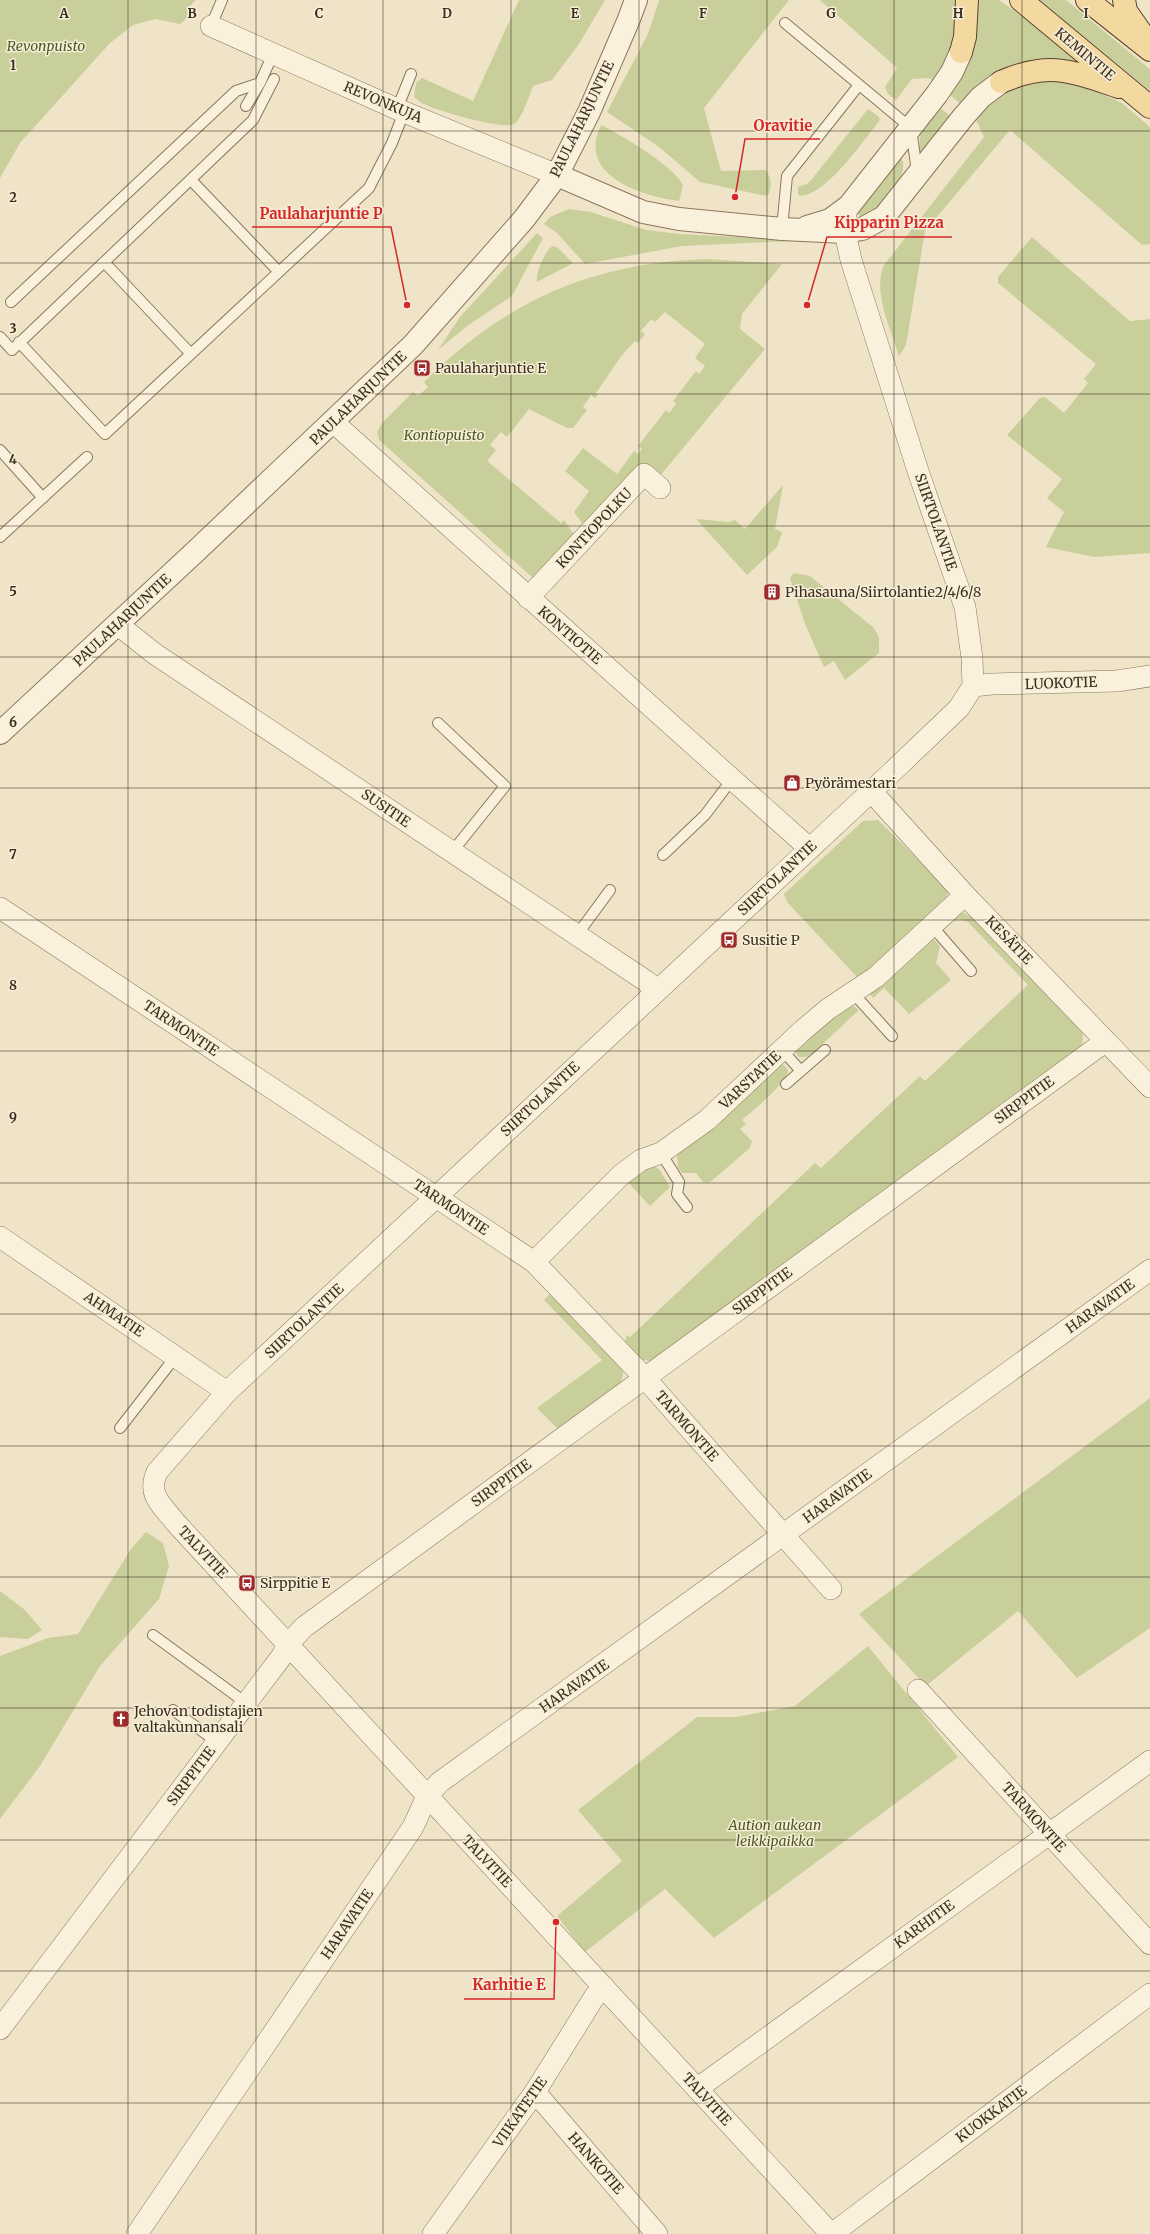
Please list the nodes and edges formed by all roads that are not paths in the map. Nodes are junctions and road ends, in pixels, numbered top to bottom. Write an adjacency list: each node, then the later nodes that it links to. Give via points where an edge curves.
1 (222, 0): 8 (lane)
2 (636, 0): 24 (street, PAULAHARJUNTIE, via 589,112)
3 (967, 0): 11 (main road, via 965,37)
4 (1021, 0): 18 (main road, KEMINTIE)
5 (1087, 0): 10 (main road)
6 (1124, 0): 9 (main road, via 1126,11)
7 (785, 23): 17 (lane)
8 (211, 26): 12 (street, REVONKUJA)
9 (1150, 46)
10 (1150, 50)
11 (961, 52): 22 (street, via 952,72)
12 (273, 54): 16 (lane); 21 (street, REVONKUJA)
13 (411, 74): 21 (lane)
14 (274, 79): 25 (lane, via 253,120)
15 (1001, 82): 18 (main road, via 1020,73 1052,69 1074,72); 23 (street, via 981,97)
16 (260, 83): 19 (lane); 33 (lane, via 236,91)
17 (859, 85): 22 (lane); 28 (lane, via 787,176)
18 (1130, 91): 20 (main road, KEMINTIE)
19 (246, 106)
20 (1150, 107)
21 (401, 110): 24 (street, REVONKUJA); 32 (lane, via 392,143 369,188)
22 (911, 128): 23 (lane); 26 (street)
23 (918, 174): 27 (street)
24 (557, 175): 28 (street, via 643,212 679,219); 37 (street, PAULAHARJUNTIE, via 524,219 413,345)
25 (191, 180): 31 (lane); 32 (lane)
26 (849, 206): 28 (street, via 830,220); 29 (street, SIIRTOLANTIE, via 845,218)
27 (884, 217): 29 (street, via 862,229); 30 (street, via 862,238)
28 (792, 229): 29 (street)
29 (845, 232): 30 (street, SIIRTOLANTIE)
30 (851, 260): 46 (street, SIIRTOLANTIE, via 964,607 972,658)
31 (104, 262): 35 (lane); 36 (lane)
32 (279, 272): 36 (lane)
33 (11, 302)
34 (0, 337): 35 (lane, via 12,350)
35 (19, 342): 36 (lane, via 105,434)
36 (191, 354)
37 (332, 422): 43 (street, KONTIOTIE); 44 (street, PAULAHARJUNTIE)
38 (0, 450): 41 (lane)
39 (87, 457): 41 (lane)
40 (660, 488): 43 (street, KONTIOPOLKU, via 644,474)
41 (43, 498): 42 (lane)
42 (0, 537)
43 (528, 598): 49 (street, KONTIOTIE)
44 (116, 624): 48 (street, PAULAHARJUNTIE); 52 (street, SUSITIE, via 155,654)
45 (1150, 676): 46 (street, LUOKOTIE, via 1117,681)
46 (973, 686): 50 (street, SIIRTOLANTIE, via 959,708)
47 (438, 723): 52 (lane, via 504,786)
48 (0, 733)
49 (733, 778): 51 (street, KONTIOTIE); 53 (lane, via 705,815)
50 (871, 791): 51 (street, SIIRTOLANTIE); 55 (street, KESÄTIE)
51 (809, 848): 60 (street, SIIRTOLANTIE)
52 (452, 852): 58 (street, SUSITIE)
53 (663, 855)
54 (610, 890): 58 (lane)
55 (965, 895): 57 (street, VARSTATIE); 63 (street, KESÄTIE)
56 (0, 908): 70 (street, TARMONTIE)
57 (932, 926): 59 (lane); 61 (street, VARSTATIE, via 876,977)
58 (577, 935): 60 (street, SUSITIE)
59 (971, 971)
60 (657, 990): 70 (street, SIIRTOLANTIE)
61 (853, 993): 62 (lane); 64 (street, VARSTATIE, via 828,1009)
62 (892, 1036)
63 (1106, 1041): 68 (street, KESÄTIE); 76 (street, SIRPPITIE)
64 (782, 1050): 66 (lane); 69 (street, VARSTATIE, via 707,1120)
65 (825, 1050): 66 (lane)
66 (801, 1071): 67 (lane)
67 (786, 1084)
68 (1150, 1087)
69 (661, 1153): 71 (lane, via 679,1182 677,1194); 73 (street, VARSTATIE, via 641,1160 621,1175)
70 (436, 1196): 73 (street, TARMONTIE); 77 (street, SIIRTOLANTIE)
71 (687, 1208)
72 (0, 1237): 75 (street, AHMATIE)
73 (534, 1262): 76 (street, TARMONTIE)
74 (1150, 1270): 80 (street, HARAVATIE)
75 (176, 1356): 77 (street, AHMATIE); 78 (lane)
76 (644, 1377): 80 (street, TARMONTIE); 83 (street, SIRPPITIE, via 316,1618)
77 (227, 1392): 79 (street, SIIRTOLANTIE, via 156,1472)
78 (120, 1428)
79 (152, 1483): 83 (street, TALVITIE, via 156,1498 174,1522)
80 (784, 1535): 81 (street, TARMONTIE); 89 (street, HARAVATIE, via 440,1782)
81 (831, 1589)
82 (153, 1635): 85 (lane)
83 (288, 1644): 85 (street, SIRPPITIE, via 282,1656); 89 (street, TALVITIE)
84 (918, 1690): 90 (street, TARMONTIE)
85 (246, 1703): 87 (street, SIRPPITIE)
86 (173, 1710): 87 (lane)
87 (217, 1742): 94 (street, SIRPPITIE)
88 (1150, 1760): 90 (street, KARHITIE)
89 (427, 1796): 92 (street, TALVITIE); 97 (street, HARAVATIE, via 413,1827)
90 (1048, 1833): 91 (street, TARMONTIE); 95 (street, KARHITIE)
91 (1150, 1944)
92 (604, 1987): 95 (street, TALVITIE); 96 (street, VIIKATETIE, via 595,1996)
93 (1150, 1994): 100 (street, KUOKKATIE)
94 (0, 2029)
95 (698, 2088): 100 (street, TALVITIE)
96 (535, 2092): 98 (street, VIIKATETIE); 99 (street, HANKOTIE)
97 (137, 2234)
98 (433, 2234)
99 (657, 2234)
100 (831, 2234)

